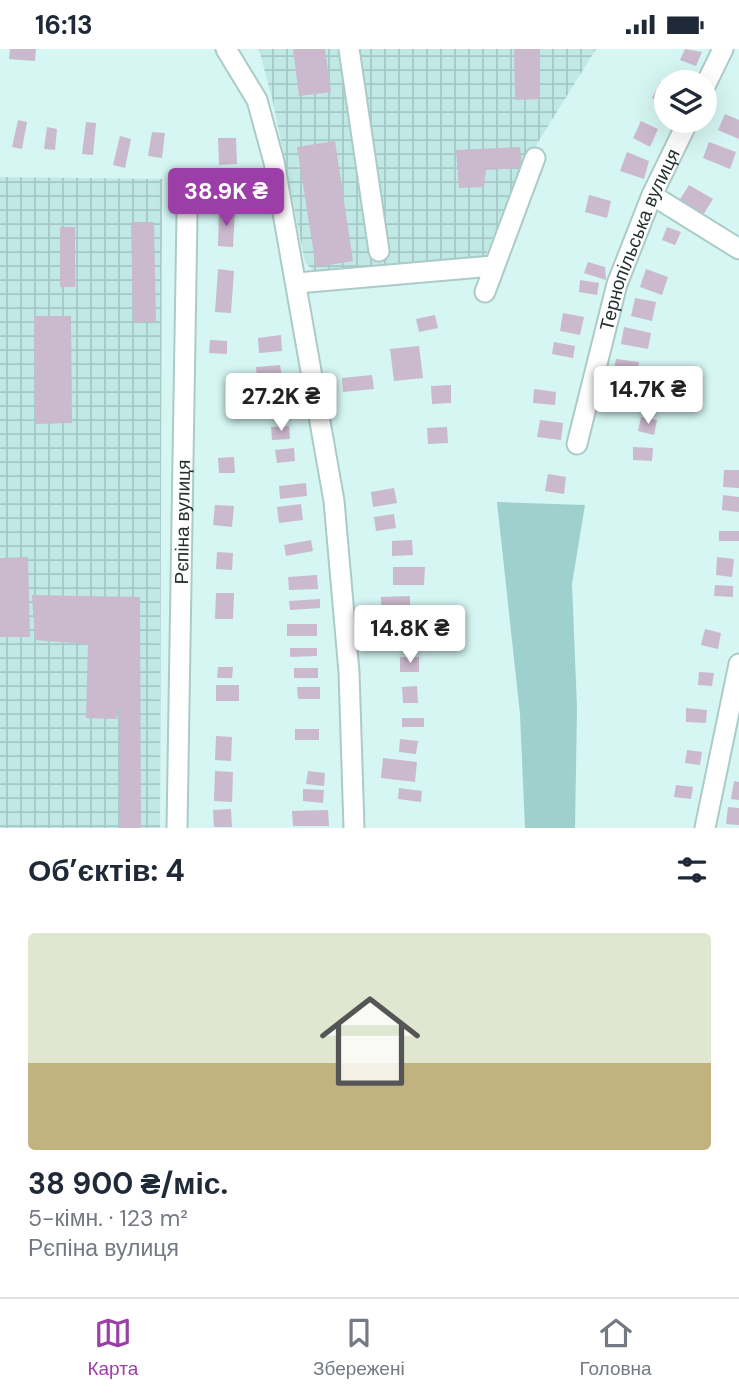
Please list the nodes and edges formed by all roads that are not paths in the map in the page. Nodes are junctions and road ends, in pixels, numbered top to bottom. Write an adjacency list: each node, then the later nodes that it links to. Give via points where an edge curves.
1 (226, 49): 12 (street, via 257,100)
2 (349, 49): 10 (street)
3 (723, 49): 4 (street)
4 (713, 70)
5 (682, 133): 7 (street, Тернопільська вулиця)
6 (535, 158): 11 (street)
7 (652, 195): 9 (street); 14 (street, Тернопільська вулиця, via 617,284)
8 (187, 215): 16 (street, Рєпіна вулиця)
9 (739, 249)
10 (379, 251)
11 (493, 265): 12 (street); 13 (street)
12 (297, 283): 17 (street, via 334,501 349,672)
13 (485, 292)
14 (577, 444)
15 (739, 664): 18 (street)
16 (177, 828)
17 (354, 828)
18 (705, 828)

